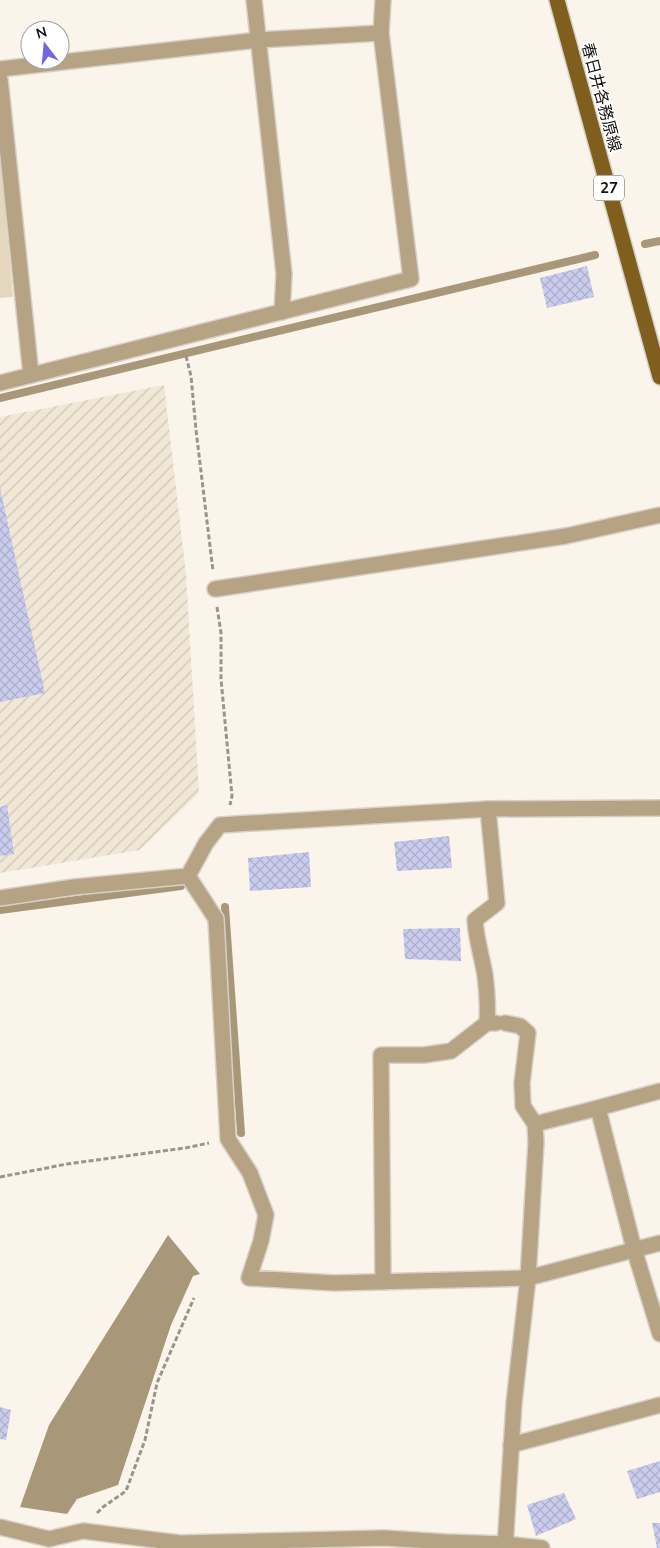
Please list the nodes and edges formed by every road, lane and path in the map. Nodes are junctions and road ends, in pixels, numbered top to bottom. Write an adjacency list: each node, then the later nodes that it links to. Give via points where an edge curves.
1 (254, 0): 5 (street)
2 (383, 0): 4 (street)
3 (557, 0): 10 (main road, 春日井各務原線 / 27)
4 (381, 33): 5 (street); 8 (street, via 411,279)
5 (258, 40): 6 (street); 8 (street, via 284,274)
6 (0, 69)
7 (0, 79): 9 (street)
8 (282, 312): 9 (street)
9 (31, 375): 11 (street)
10 (660, 377)
11 (0, 383)
12 (660, 515): 13 (street, via 566,536)
13 (215, 589)
14 (660, 808): 15 (street)
15 (488, 809): 16 (street, via 220,825); 18 (street, via 497,903 475,920 485,974)
16 (188, 876): 17 (street); 22 (street, via 216,919)
17 (0, 898)
18 (487, 1023): 21 (street, via 520,1026 528,1033 522,1083 523,1106); 27 (street, via 451,1051 381,1055)
19 (660, 1091): 20 (street)
20 (598, 1108): 21 (street); 25 (street)
21 (535, 1124): 26 (street)
22 (228, 1139): 23 (path); 27 (street, via 250,1173 266,1215 249,1278)
23 (0, 1177)
24 (660, 1242): 25 (street)
25 (634, 1249): 26 (street); 29 (street)
26 (528, 1278): 27 (street); 31 (street)
27 (383, 1282)
28 (194, 1298): 33 (path, via 157,1384 145,1440 126,1491 103,1507)
29 (660, 1334)
30 (660, 1405): 31 (street)
31 (511, 1445): 35 (street)
32 (0, 1527): 34 (street)
33 (82, 1531): 34 (street); 35 (street, via 180,1543 384,1538)
34 (49, 1544)
35 (505, 1546): 36 (street)
36 (542, 1548)

